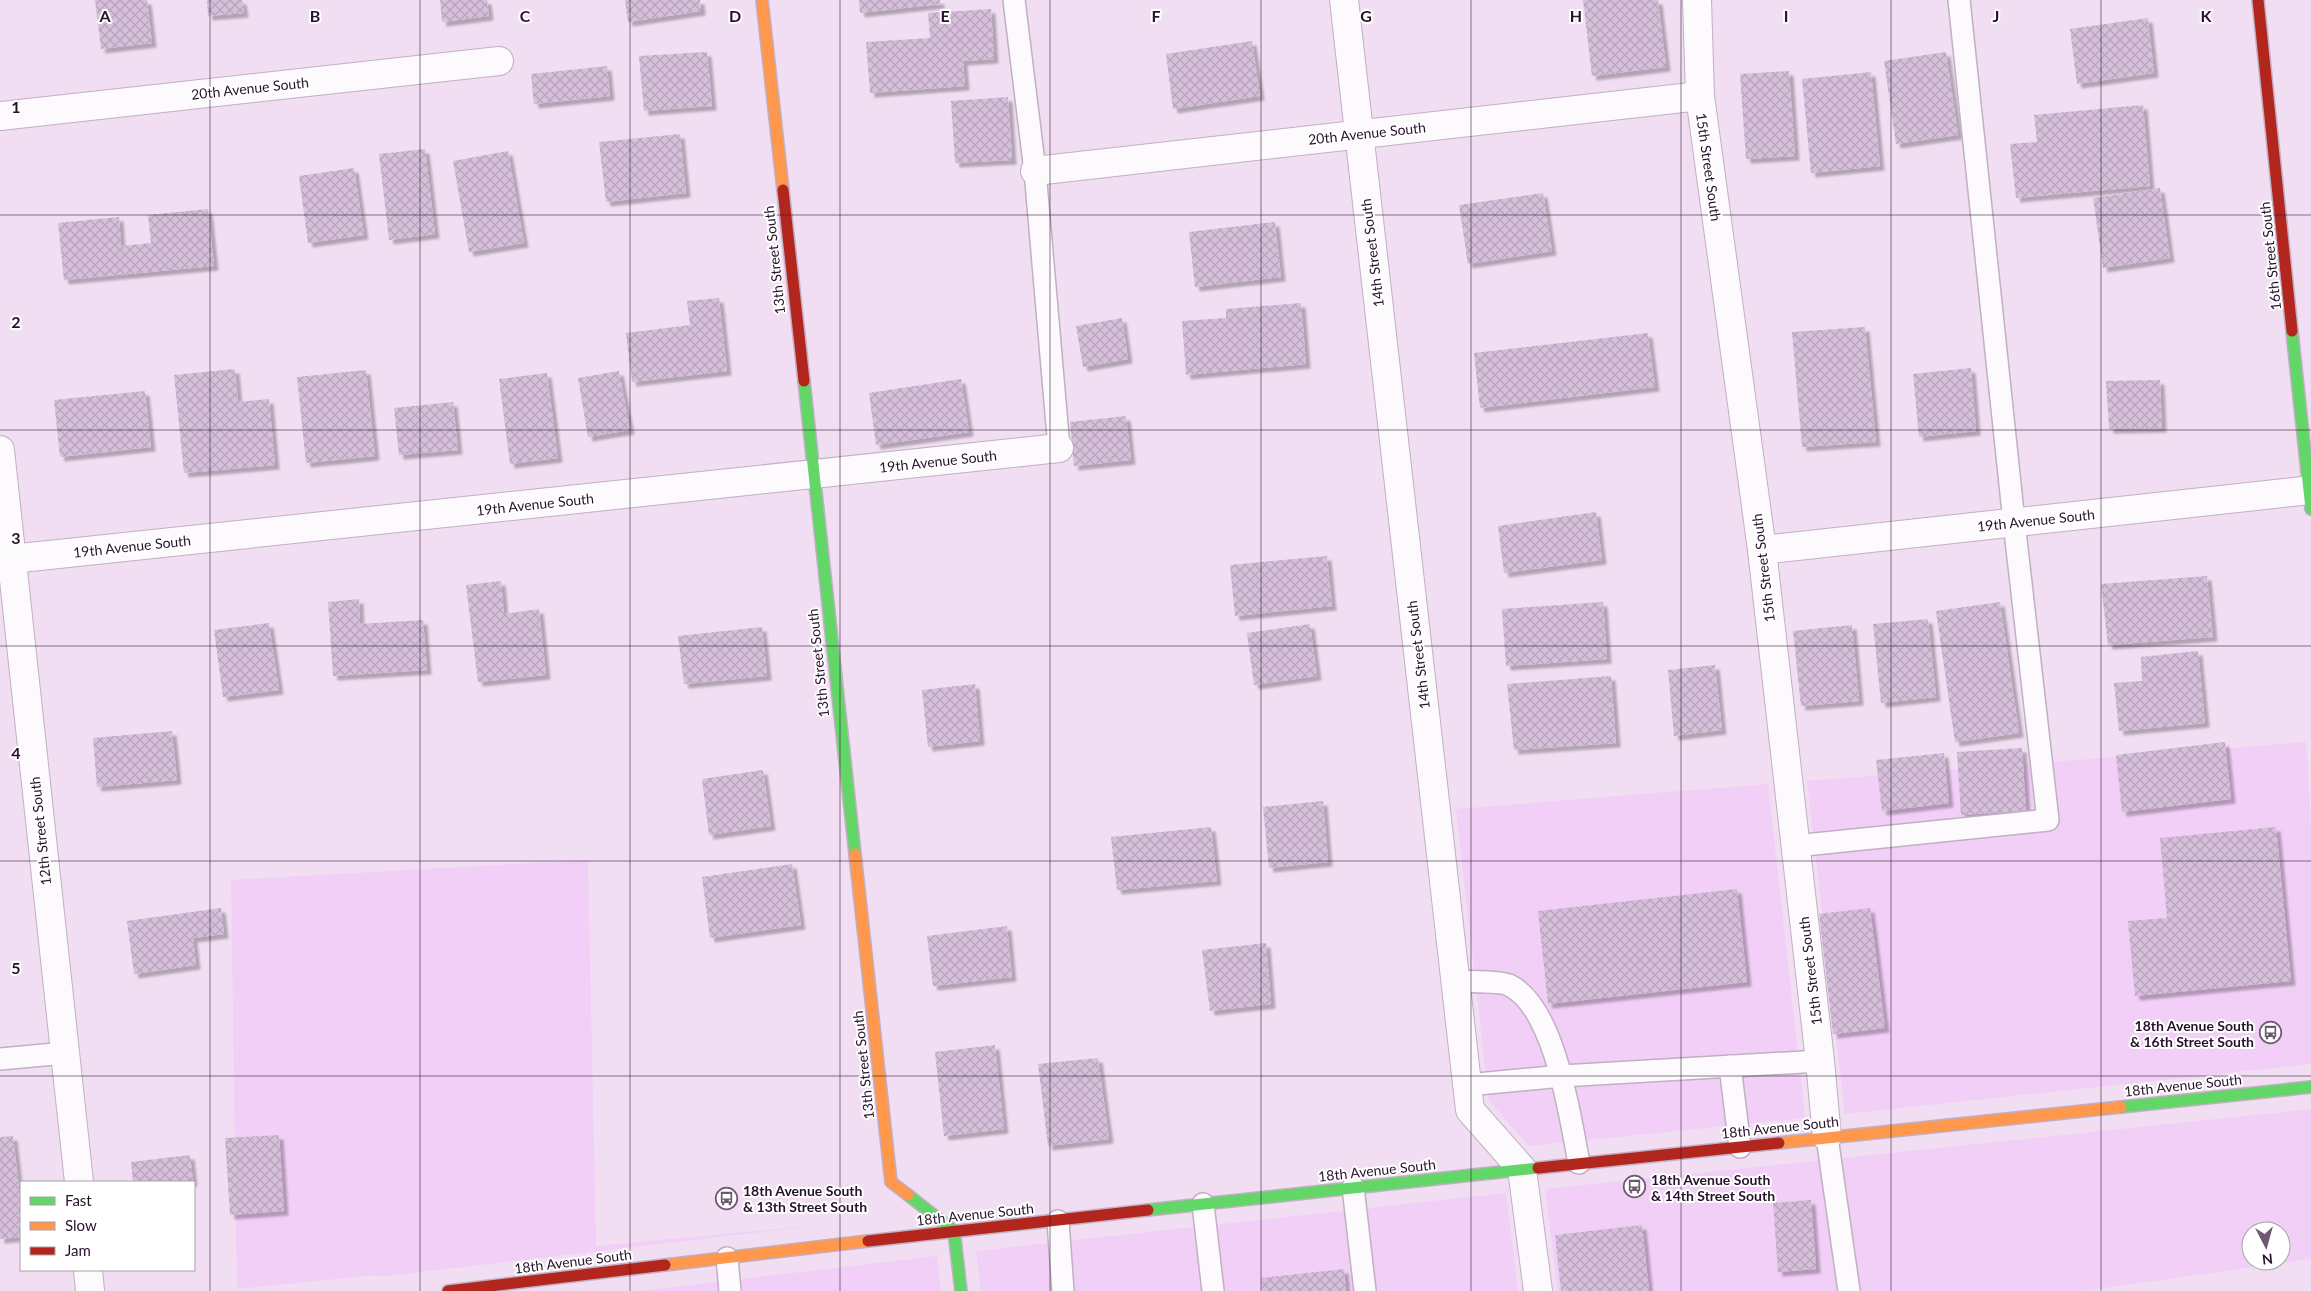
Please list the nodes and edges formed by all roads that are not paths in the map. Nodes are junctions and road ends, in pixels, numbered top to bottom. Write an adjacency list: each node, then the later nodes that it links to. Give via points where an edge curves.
1 (762, 0): 14 (street, 13th Street South)
2 (1014, 0): 11 (lane)
3 (1344, 0): 10 (street, 14th Street South)
4 (1697, 0): 8 (street, 15th Street South)
5 (1959, 0): 16 (lane)
6 (2258, 0): 15 (street, 16th Street South)
7 (499, 61): 9 (street, 20th Avenue South)
8 (1700, 96): 10 (street, 20th Avenue South); 17 (street, 15th Street South)
9 (0, 116)
10 (1359, 134): 11 (street, 20th Avenue South); 21 (street, 14th Street South)
11 (1034, 171): 12 (lane)
12 (1059, 448): 14 (street, 19th Avenue South)
13 (0, 450): 18 (street, 12th Street South)
14 (812, 475): 18 (street, 19th Avenue South); 37 (street, 13th Street South, via 891,1182)
15 (2310, 496): 16 (street, 19th Avenue South)
16 (2014, 522): 17 (street, 19th Avenue South); 20 (lane, via 2048,820)
17 (1762, 550): 20 (street, 15th Street South)
18 (11, 559): 19 (street, 12th Street South)
19 (8, 603): 22 (street, 12th Street South)
20 (1795, 846): 24 (street, 15th Street South)
21 (1456, 981): 26 (lane, via 1508,984 1526,1000 1549,1036); 27 (street, 14th Street South)
22 (65, 1053): 23 (lane); 33 (street, 12th Street South)
23 (0, 1059)
24 (1820, 1061): 25 (lane); 29 (street, 15th Street South)
25 (1730, 1066): 26 (lane); 30 (lane)
26 (1562, 1076): 27 (lane); 31 (lane)
27 (1467, 1084): 32 (street, 14th Street South, via 1470,1110)
28 (2311, 1087): 29 (street, 18th Avenue South)
29 (1827, 1137): 30 (street, 18th Avenue South); 48 (lane)
30 (1740, 1147): 31 (street, 18th Avenue South)
31 (1579, 1163): 32 (street, 18th Avenue South)
32 (1522, 1169): 34 (street, 18th Avenue South); 47 (street)
33 (79, 1181)
34 (1353, 1187): 35 (street, 18th Avenue South); 46 (lane)
35 (1203, 1204): 36 (street, 18th Avenue South); 45 (lane)
36 (1058, 1221): 37 (street, 18th Avenue South); 44 (lane)
37 (954, 1231): 38 (street, 18th Avenue South); 43 (street)
38 (727, 1258): 41 (street, 18th Avenue South); 42 (lane)
39 (88, 1271): 40 (street)
40 (90, 1291)
41 (448, 1291)
42 (730, 1291)
43 (961, 1291)
44 (1064, 1291)
45 (1213, 1291)
46 (1365, 1291)
47 (1538, 1291)
48 (1850, 1291)

